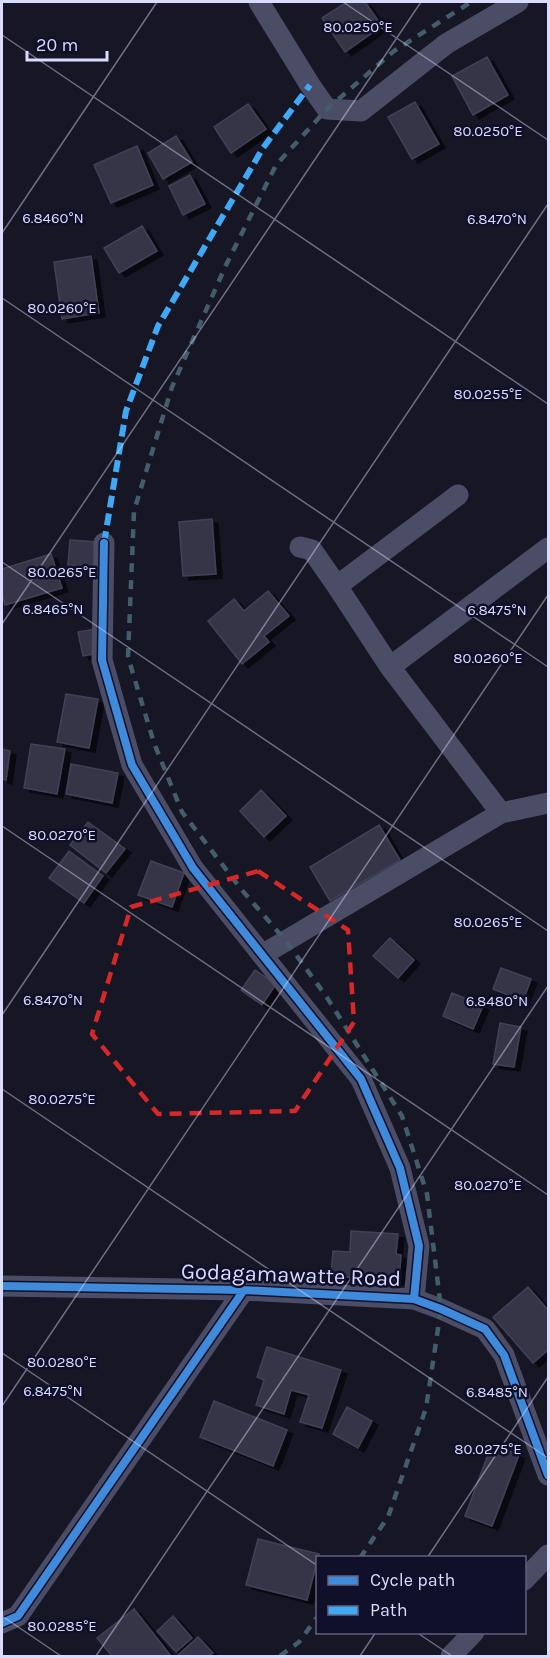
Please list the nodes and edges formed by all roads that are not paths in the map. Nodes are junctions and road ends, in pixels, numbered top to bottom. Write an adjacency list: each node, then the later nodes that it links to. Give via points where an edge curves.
1 (259, 2): 2 (street, via 327,109 361,111 446,44)
2 (518, 2)
3 (458, 495): 7 (street)
4 (104, 543): 11 (street, via 102,660 132,765 193,868)
5 (300, 548): 7 (street, via 312,550)
6 (549, 548): 8 (street)
7 (337, 586): 8 (street)
8 (390, 667): 10 (street)
9 (549, 803): 10 (street)
10 (501, 813): 11 (street)
11 (262, 955): 14 (street, via 361,1080 400,1168 419,1246)
12 (2, 1286): 13 (street, Godagamawatte Road)
13 (244, 1290): 14 (street, Godagamawatte Road); 18 (street, via 18,1616)
14 (414, 1299): 15 (street, Godagamawatte Road, via 484,1329 491,1337 504,1355)
15 (549, 1474)
16 (549, 1555): 17 (street)
17 (526, 1579)
18 (2, 1623)
19 (472, 1634): 20 (street)
20 (451, 1656)

